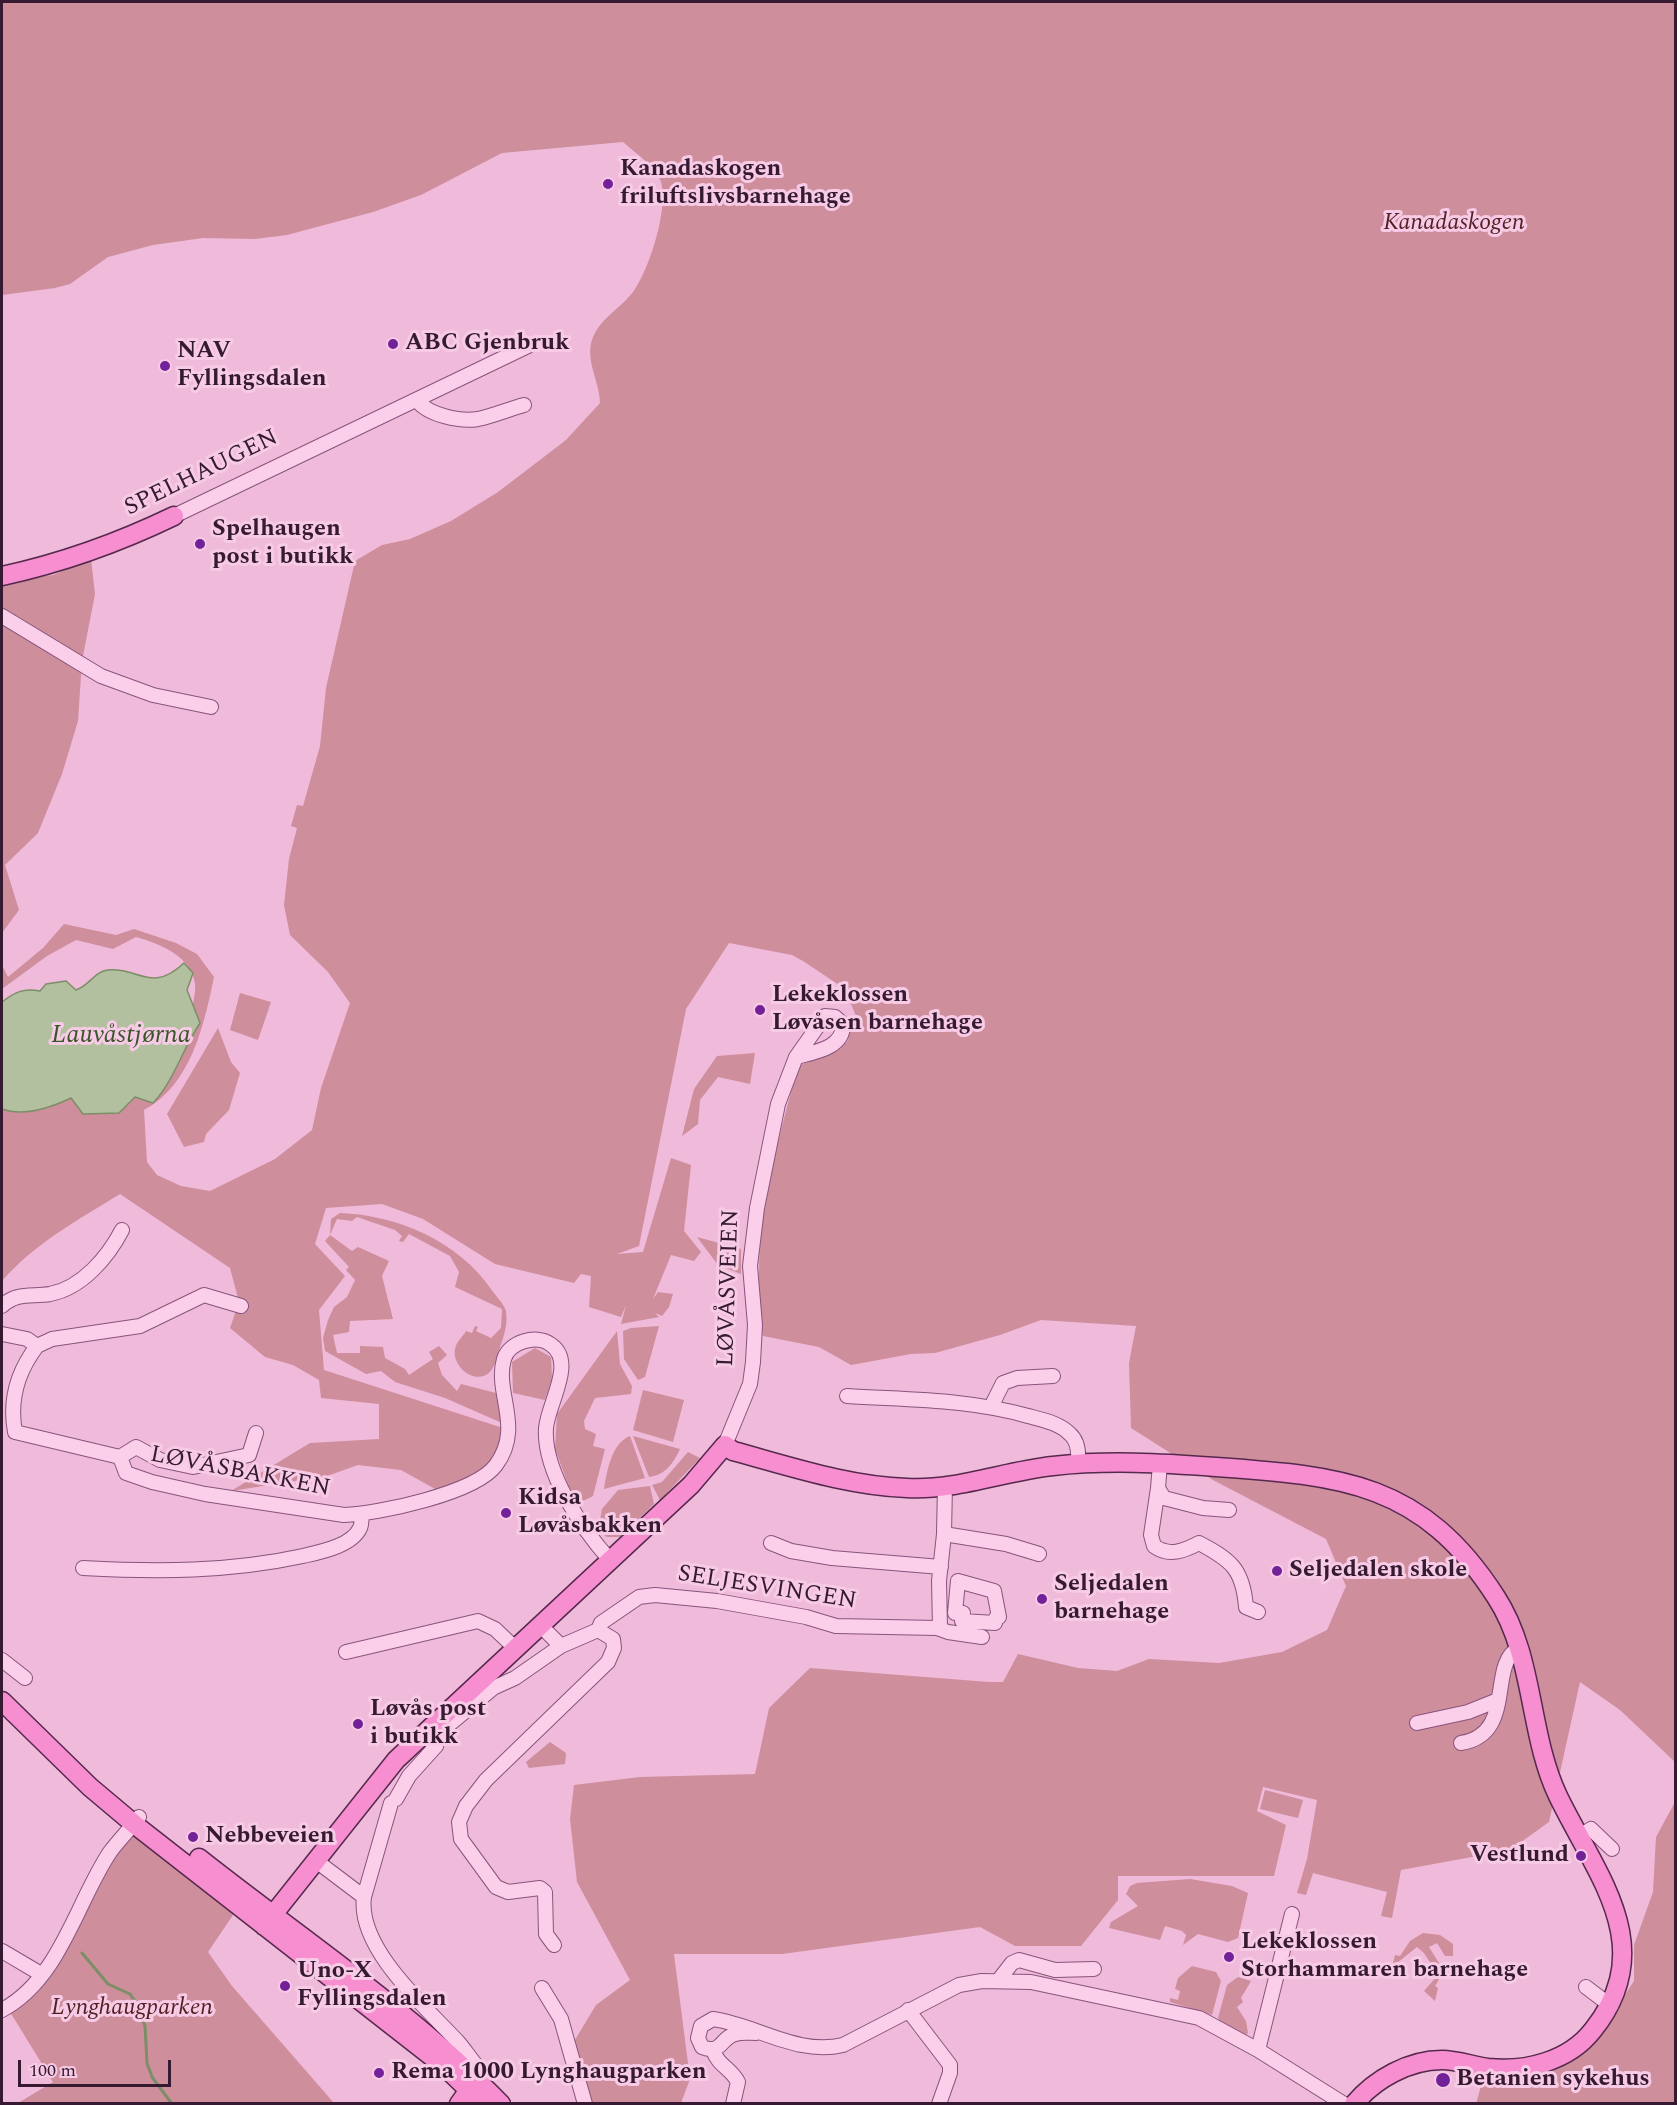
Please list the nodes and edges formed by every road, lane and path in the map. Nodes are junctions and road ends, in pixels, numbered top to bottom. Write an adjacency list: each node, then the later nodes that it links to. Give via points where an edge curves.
1 (528, 346): 2 (street, SPELHAUGEN)
2 (417, 399): 3 (street, via 420,405 438,414 468,419); 4 (street, SPELHAUGEN)
3 (524, 405)
4 (174, 516): 5 (main road, SPELHAUGEN, via 89,553)
5 (2, 576)
6 (2, 616): 7 (street, via 100,676 153,695)
7 (211, 707)
8 (796, 1057): 18 (street, LØVÅSVEIEN, via 778,1104 757,1208 750,1266 756,1325 750,1384)
9 (122, 1230): 10 (street, via 110,1252 86,1275 50,1294 11,1297)
10 (2, 1306)
11 (241, 1306): 13 (street, via 204,1295 140,1326 52,1339)
12 (2, 1334): 13 (street, via 27,1339)
13 (37, 1346): 19 (street, LØVÅSBAKKEN, via 18,1379 15,1432)
14 (1053, 1376): 16 (street, via 1017,1378 1003,1383)
15 (847, 1396): 16 (street, via 933,1399)
16 (992, 1407): 20 (street, via 1063,1428 1077,1444)
17 (256, 1433): 19 (street, LØVÅSBAKKEN, via 249,1455 201,1467 160,1460 136,1447)
18 (725, 1445): 22 (main road, via 789,1466 872,1484 910,1489); 29 (main road, LØVÅSVEIEN, via 691,1485)
19 (120, 1457): 25 (street, LØVÅSBAKKEN, via 126,1473 164,1485 333,1514)
20 (1078, 1464): 21 (main road); 22 (main road, via 1020,1470)
21 (1160, 1464): 23 (street); 39 (main road, via 1317,1475 1368,1487 1391,1497 1429,1520 1468,1556 1499,1601)
22 (945, 1485): 26 (street)
23 (1158, 1488): 24 (street, via 1164,1498 1175,1502); 32 (street, via 1151,1535 1154,1546 1173,1553 1199,1543 1221,1555 1235,1567 1244,1586 1246,1607)
24 (1229, 1510)
25 (362, 1514): 29 (street, LØVÅSBAKKEN, via 462,1489 494,1469 508,1440 504,1358 525,1341 542,1340 557,1351 562,1364 546,1429 552,1468 567,1498); 31 (street, via 361,1528 351,1538 330,1548 258,1566 189,1572)
26 (944, 1534): 28 (street); 30 (street)
27 (771, 1543): 30 (street, SELJESVINGEN, via 832,1558)
28 (1039, 1554)
29 (610, 1560): 33 (main road, LØVÅSVEIEN)
30 (941, 1567): 34 (street)
31 (83, 1568)
32 (1258, 1612)
33 (540, 1625): 37 (street); 38 (main road, LØVÅSVEIEN)
34 (940, 1628): 35 (street, SELJESVINGEN, via 836,1626 717,1601 655,1595 639,1597 601,1623); 36 (street, SELJESVINGEN)
35 (598, 1630): 37 (street, SELJESVINGEN); 54 (street, via 613,1639 608,1662 486,1780 459,1822 460,1839 496,1887 508,1892 540,1888 545,1892 546,1934)
36 (982, 1637)
37 (561, 1646): 51 (street, via 515,1678 493,1688 440,1732 436,1746 393,1801)
38 (514, 1648): 40 (street, via 495,1629 478,1621); 50 (main road, LØVÅSVEIEN, via 396,1760)
39 (1519, 1648): 43 (street, via 1505,1661); 48 (main road, via 1545,1770)
40 (346, 1652)
41 (2, 1660): 42 (street)
42 (25, 1678)
43 (1498, 1700): 45 (street, via 1468,1712); 46 (street, via 1488,1729)
44 (2, 1701): 47 (main road, via 90,1787)
45 (1417, 1723)
46 (1461, 1743)
47 (137, 1820): 53 (main road); 57 (street, via 110,1852)
48 (1578, 1837): 49 (street, via 1591,1829); 61 (main road, via 1621,1926 1622,1968)
49 (1612, 1849)
50 (315, 1860): 51 (street); 53 (main road, LØVÅSVEIEN)
51 (364, 1897): 67 (street, via 371,1934)
52 (1292, 1914): 66 (street)
53 (273, 1921): 67 (main road)
54 (554, 1945)
55 (2, 1951): 57 (street)
56 (1094, 1969): 58 (street, via 1055,1970 1019,1960)
57 (41, 1974): 62 (street)
58 (998, 1981): 63 (street, via 959,1985); 66 (street, via 1052,1985 1199,2018)
59 (1586, 1987): 61 (street)
60 (542, 1988): 70 (street, via 561,2019)
61 (1611, 2006): 74 (main road, via 1591,2034 1568,2054 1541,2064 1493,2068 1442,2060 1420,2064 1377,2082)
62 (2, 2010)
63 (908, 2010): 64 (street, via 843,2046 831,2048); 72 (street, via 950,2065)
64 (756, 2033): 65 (street, via 735,2034); 65 (street, via 708,2020 701,2026 698,2038 702,2047)
65 (713, 2050): 71 (street, via 716,2060 738,2082)
66 (1258, 2050): 73 (street)
67 (470, 2084): 68 (main road); 69 (main road)
68 (483, 2103)
69 (501, 2103)
70 (585, 2103)
71 (733, 2103)
72 (939, 2103)
73 (1344, 2103)
74 (1354, 2103)

